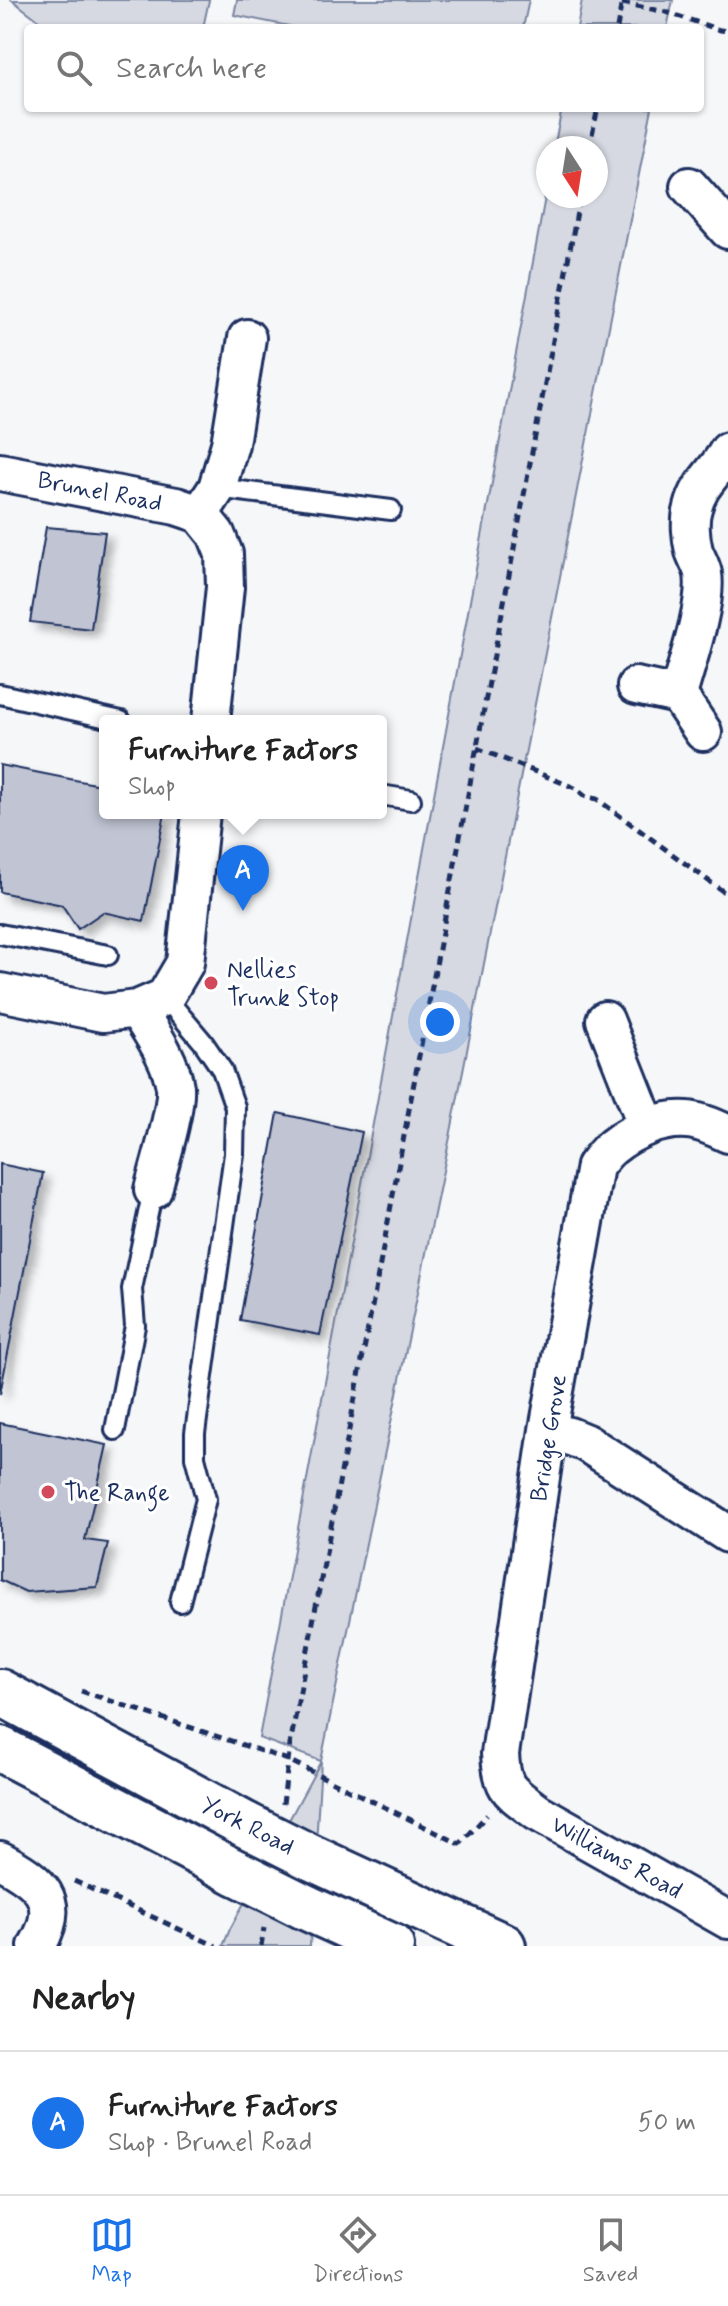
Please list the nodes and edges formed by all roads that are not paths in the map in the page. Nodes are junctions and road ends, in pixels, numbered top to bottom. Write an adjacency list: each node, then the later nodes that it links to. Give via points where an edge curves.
1 (689, 186): 2 (street)
2 (728, 230)
3 (247, 338): 6 (street, via 230,444)
4 (728, 451): 10 (street, via 719,469 699,488 691,513 703,594)
5 (0, 472): 6 (street, Brunel Road, via 176,506)
6 (209, 501): 7 (lane); 11 (street, via 224,554 225,587)
7 (391, 510)
8 (636, 686): 10 (street)
9 (0, 694): 12 (lane)
10 (678, 695): 13 (street)
11 (212, 715)
12 (99, 716)
13 (703, 732)
14 (387, 796): 15 (lane)
15 (411, 800)
16 (200, 819): 20 (street, via 185,963)
17 (0, 934): 18 (lane)
18 (108, 955)
19 (0, 992): 20 (street, via 103,1013)
20 (151, 1003): 24 (street, via 175,1088); 28 (lane, via 203,1042 222,1070 235,1107 234,1154 195,1433 206,1499)
21 (605, 1020): 22 (street)
22 (655, 1124): 23 (street, via 688,1120); 26 (street, Bridge Grove, via 610,1148 595,1166)
23 (728, 1134)
24 (153, 1190): 25 (lane, via 132,1289 135,1326)
25 (115, 1430)
26 (548, 1430): 27 (street, via 586,1443); 31 (street, Bridge Grove, via 500,1754)
27 (728, 1534)
28 (180, 1602)
29 (0, 1692): 36 (highway, York Road, bridge, via 246,1825)
30 (0, 1749): 35 (highway, York Road, bridge, via 237,1873)
31 (509, 1791): 33 (street, Williams Road)
32 (25, 1876): 34 (street, via 49,1912)
33 (728, 1920)
34 (37, 1946)
35 (391, 1946)
36 (503, 1946)

